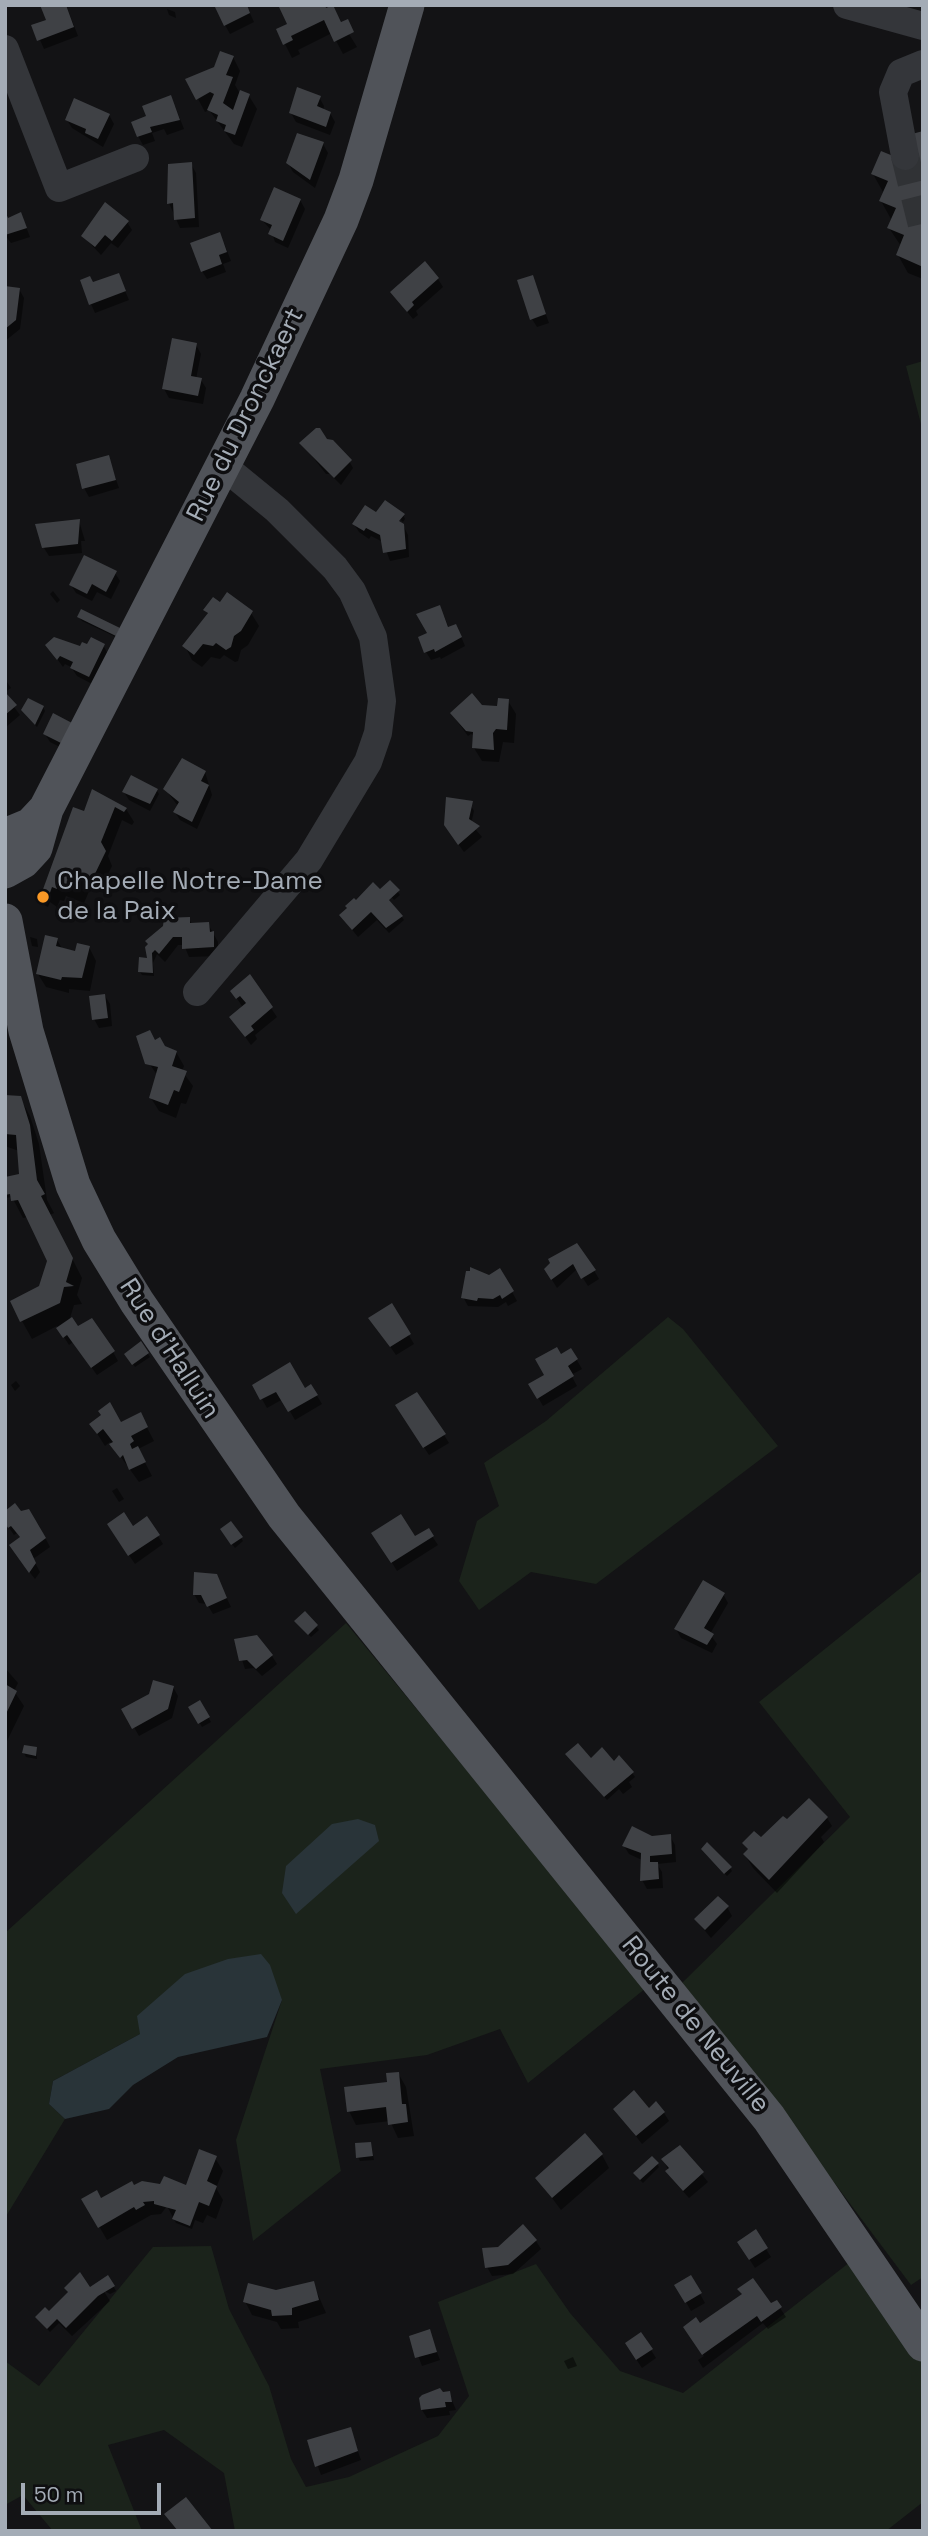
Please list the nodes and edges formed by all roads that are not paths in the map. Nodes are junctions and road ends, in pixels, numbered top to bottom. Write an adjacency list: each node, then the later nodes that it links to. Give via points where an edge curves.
1 (407, 5): 8 (main road, Rue du Dronckaert, via 341,220)
2 (847, 5): 3 (street)
3 (923, 26)
4 (5, 49): 7 (street, via 59,188)
5 (923, 64): 6 (street, via 901,73 893,92)
6 (905, 156)
7 (135, 158)
8 (222, 465): 9 (main road, Rue du Dronckaert); 13 (street, via 277,510 352,591 373,637 382,701 368,762 309,860)
9 (46, 810): 10 (main road, Rue du Dronckaert, via 31,825); 11 (main road, Rue du Dronckaert, via 35,848)
10 (5, 836)
11 (5, 870)
12 (5, 921): 14 (main road, Rue d'Halluin)
13 (197, 992)
14 (14, 1017): 15 (main road, Rue d'Halluin)
15 (18, 1052): 16 (main road, Rue d'Halluin, via 73,1185 130,1291 284,1516)
16 (448, 1719): 17 (main road, Route de Neuville, via 769,2118)
17 (923, 2344)

